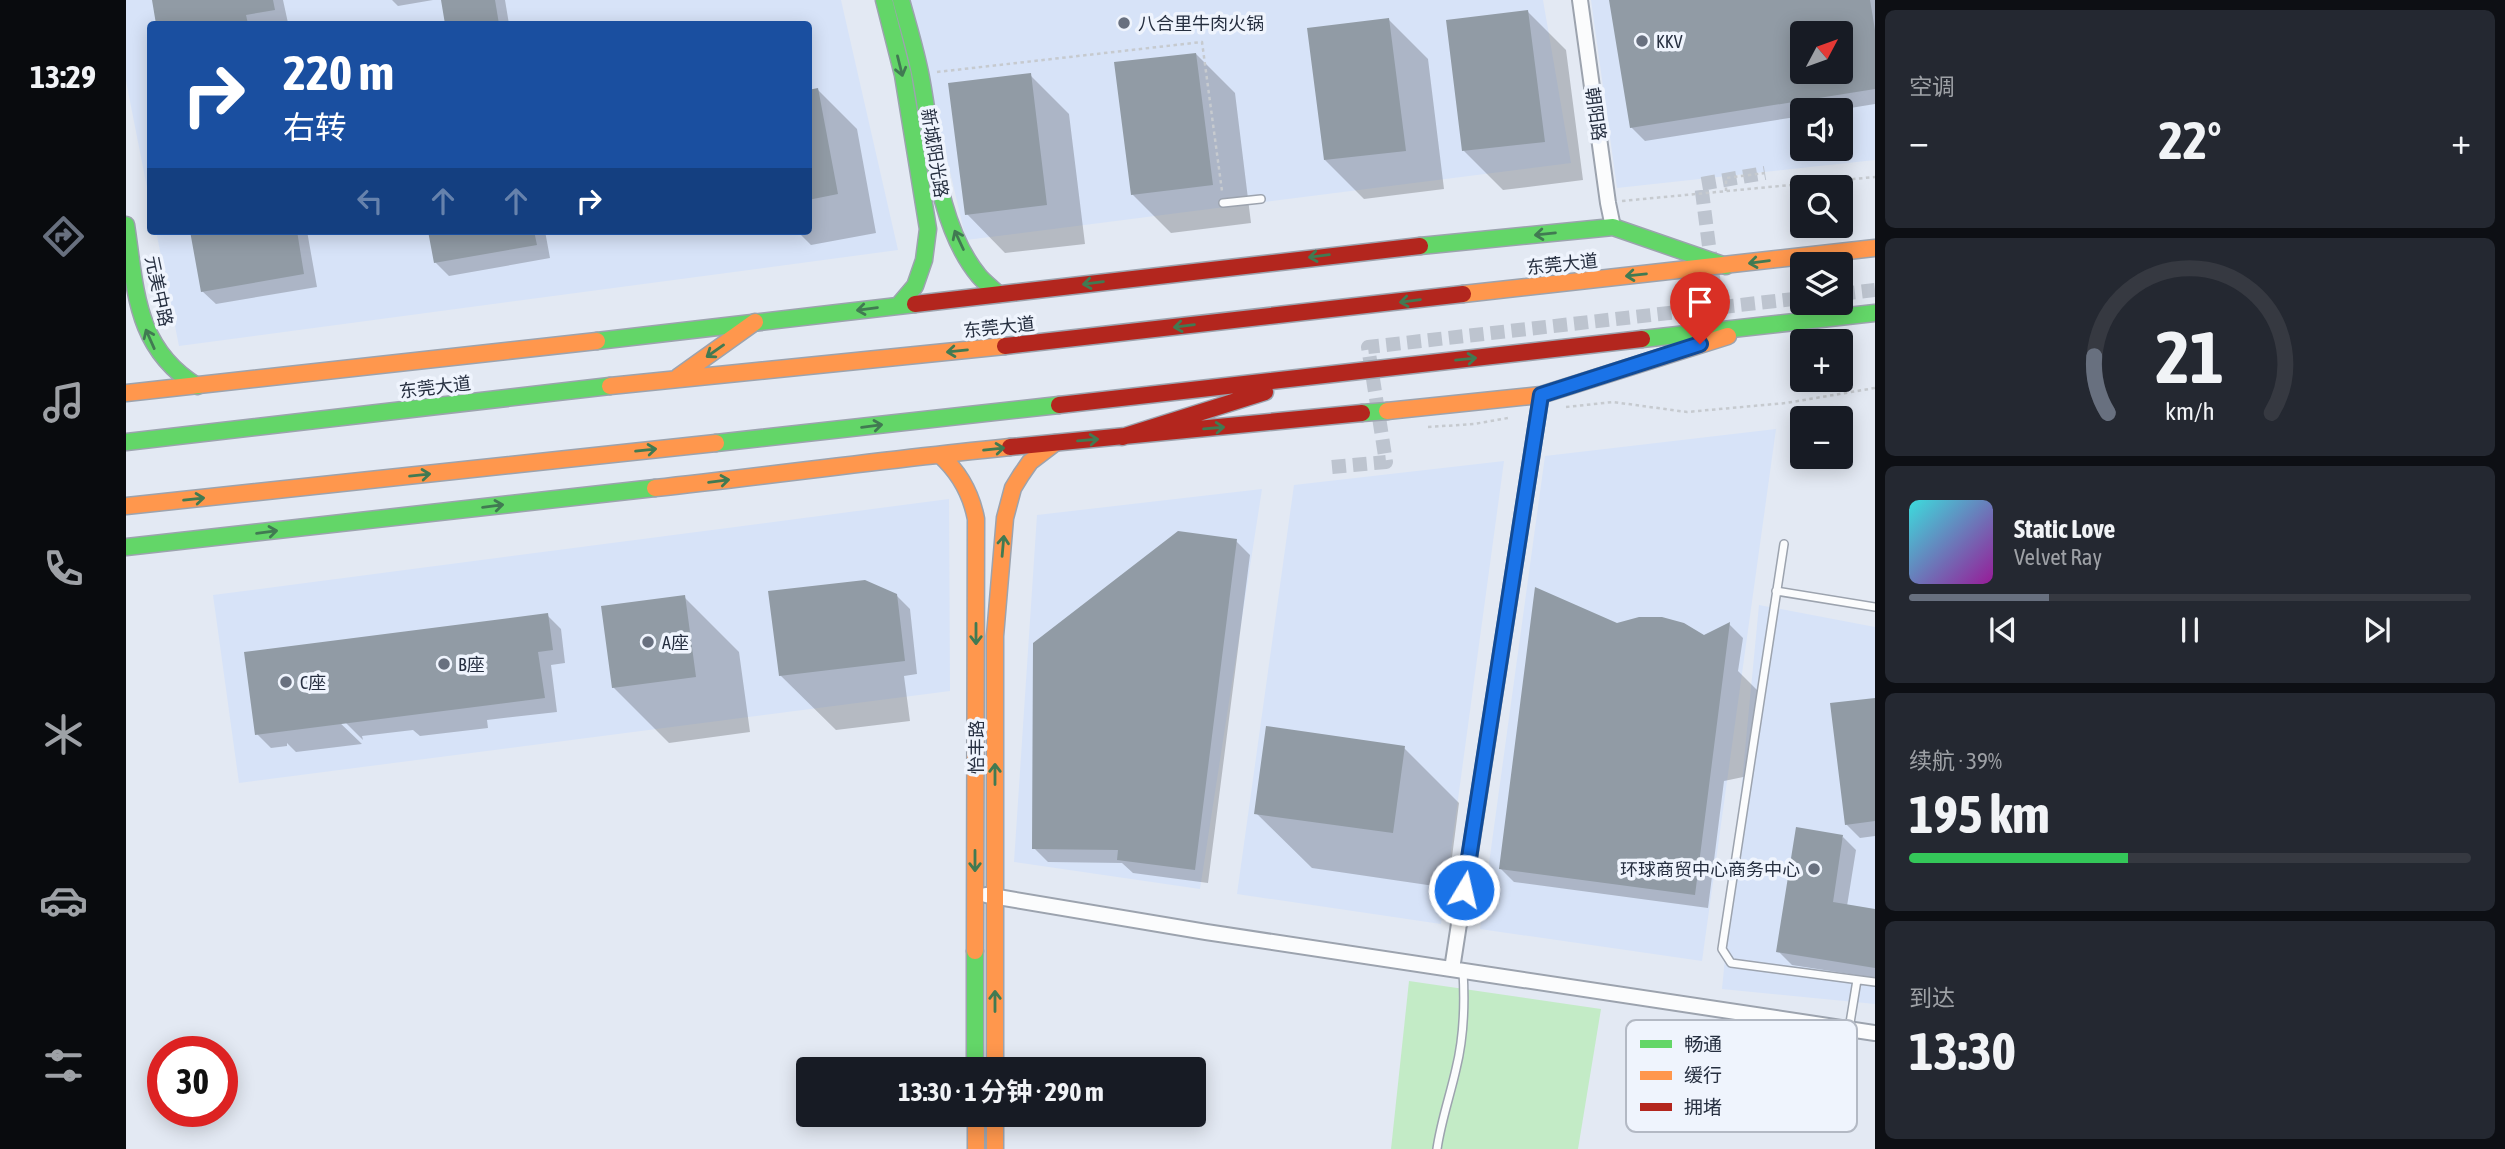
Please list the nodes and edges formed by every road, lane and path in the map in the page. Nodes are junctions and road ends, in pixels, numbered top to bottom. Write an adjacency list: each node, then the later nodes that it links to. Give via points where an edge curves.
1 (884, 0): 16 (main road, 新城阳光路, one-way to 16, via 903,75 928,229 915,286)
2 (901, 0): 4 (main road, 新城阳光路)
3 (1580, 0): 10 (street, 朝阳路)
4 (920, 74): 9 (path, via 1202,42); 15 (main road, 新城阳光路, one-way to 4, via 972,269 944,208)
5 (1765, 173): 7 (path, via 1726,178)
6 (1875, 177): 7 (path)
7 (1727, 191): 10 (path)
8 (1261, 199): 9 (lane)
9 (1223, 203)
10 (1608, 203): 12 (street, 朝阳路)
11 (126, 225): 22 (main road, 元美中路, one-way to 11, via 169,369 148,336)
12 (1613, 228): 14 (main road); 15 (main road, one-way to 15, via 1337,254)
13 (1875, 248): 14 (main road, 东莞大道, one-way to 14)
14 (1728, 266): 21 (main road, 东莞大道, one-way to 21)
15 (998, 294): 16 (main road)
16 (898, 306): 18 (main road, one-way to 18)
17 (1875, 313): 19 (main road)
18 (755, 322): 21 (main road, one-way to 21); 22 (main road)
19 (1754, 328): 20 (main road, one-way to 19); 25 (main road)
20 (1325, 374): 29 (main road); 33 (main road, one-way to 20)
21 (675, 379): 30 (main road, 东莞大道)
22 (197, 386): 24 (main road)
23 (1875, 388): 26 (path, via 1786,403 1687,412 1613,402)
24 (126, 393)
25 (1541, 395): 26 (street); 29 (main road, one-way to 25)
26 (1538, 413): 40 (street)
27 (1513, 417): 28 (path)
28 (1424, 427)
29 (1122, 437): 31 (main road, one-way to 29)
30 (126, 442)
31 (1055, 443): 32 (main road, one-way to 31); 39 (main road, 怡丰路, one-way to 31, via 995,636 1005,518 1021,475)
32 (940, 455): 35 (main road, one-way to 32); 38 (main road, 怡丰路, one-way to 38, via 961,476 976,519)
33 (126, 506)
34 (1784, 544): 36 (lane)
35 (126, 547)
36 (1776, 591): 37 (lane); 41 (lane, via 1722,949 1731,962)
37 (1875, 607)
38 (975, 894): 39 (street); 47 (main road, 怡丰路)
39 (995, 897): 40 (street); 48 (main road, 怡丰路, one-way to 39)
40 (1457, 970): 43 (street); 53 (lane, via 1464,1008 1461,1045)
41 (1857, 979): 42 (lane); 44 (lane)
42 (1875, 982)
43 (1789, 1020)
44 (1850, 1020)
45 (1857, 1030): 46 (street)
46 (1875, 1033)
47 (975, 1057)
48 (995, 1057)
49 (975, 1127): 51 (main road)
50 (995, 1127): 52 (main road)
51 (976, 1149)
52 (995, 1149)
53 (1437, 1149)

